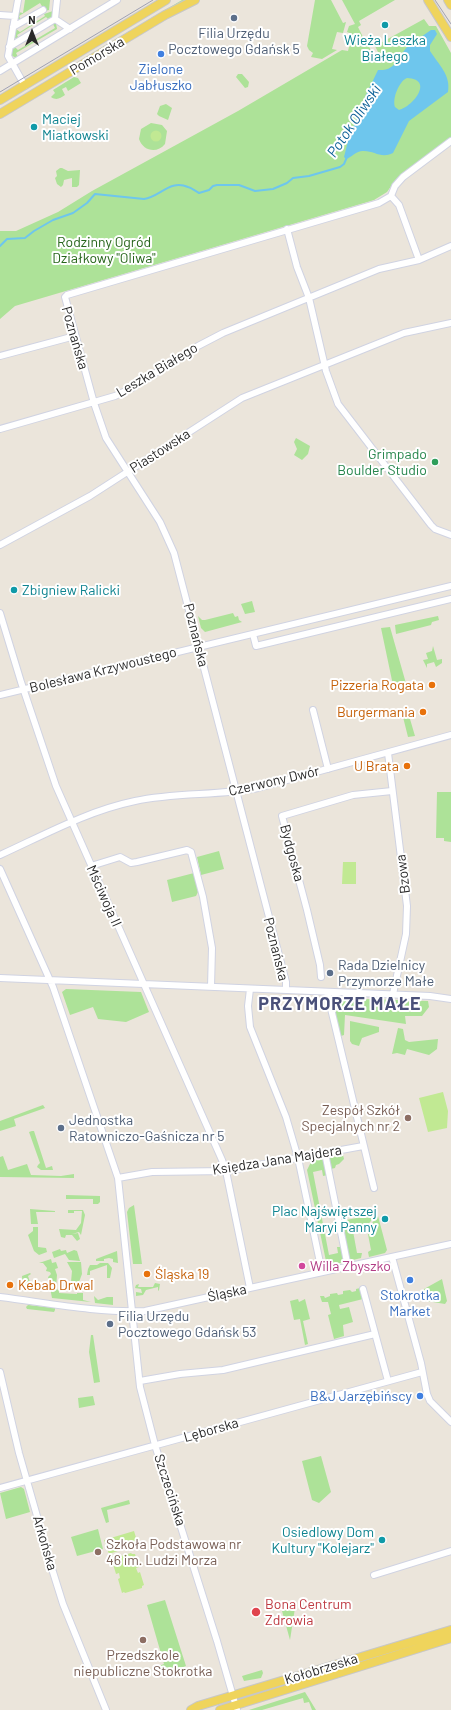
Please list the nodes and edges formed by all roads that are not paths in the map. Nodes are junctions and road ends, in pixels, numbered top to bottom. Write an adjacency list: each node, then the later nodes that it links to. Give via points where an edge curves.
1 (18, 0): 11 (street)
2 (57, 0): 12 (street)
3 (116, 0): 14 (street)
4 (166, 0): 17 (main road, Pomorska)
5 (195, 0): 19 (main road, Pomorska)
6 (428, 0): 15 (main road)
7 (448, 0): 8 (main road)
8 (451, 5)
9 (43, 10): 13 (street)
10 (0, 15): 11 (street)
11 (15, 16): 13 (street)
12 (55, 19): 14 (street); 16 (street)
13 (13, 27): 16 (street)
14 (70, 29): 18 (street)
15 (451, 37)
16 (9, 47): 18 (street, via 8,56)
17 (71, 58): 19 (main road); 21 (main road, Pomorska)
18 (11, 64): 20 (street); 21 (street)
19 (76, 68): 23 (main road, Pomorska)
20 (0, 71)
21 (25, 86): 22 (main road, Pomorska)
22 (0, 100)
23 (0, 114)
24 (451, 141): 25 (street, via 403,177)
25 (391, 196): 26 (street, via 379,203); 28 (street, via 399,205)
26 (287, 229): 29 (street, via 297,267); 31 (street, Poznańska, via 67,295 65,297)
27 (451, 246): 28 (street, Leszka Białego)
28 (419, 260): 29 (street, Leszka Białego, via 379,269)
29 (309, 298): 33 (street); 34 (street, Leszka Białego, via 223,333 132,388)
30 (451, 323): 33 (street, Piastowska, via 404,333)
31 (75, 336): 32 (street); 34 (street, Poznańska)
32 (0, 356)
33 (324, 365): 36 (street, Piastowska, via 237,401); 37 (street, via 330,386 342,409 431,525)
34 (94, 403): 35 (street, Leszka Białego); 36 (street, Poznańska, via 106,438)
35 (0, 429)
36 (128, 472): 38 (street, Piastowska, via 75,506); 43 (street, Poznańska, via 169,540)
37 (451, 535)
38 (0, 545)
39 (451, 586): 42 (street, Bolesława Krzywoustego)
40 (451, 599): 42 (street, via 256,646)
41 (0, 613): 44 (street, Mściwoja II)
42 (253, 634): 43 (street, Bolesława Krzywoustego)
43 (198, 647): 44 (street, Bolesława Krzywoustego); 51 (street, Poznańska)
44 (24, 689): 45 (street, Bolesława Krzywoustego); 52 (street, Mściwoja II, via 56,786)
45 (0, 695)
46 (312, 710): 49 (street)
47 (451, 735): 48 (street, Czerwony Dwór)
48 (388, 752): 49 (street, Czerwony Dwór); 50 (street, Bzowa)
49 (328, 769): 51 (street, Czerwony Dwór)
50 (392, 791): 56 (street, Bydgoska, via 353,795 282,816); 64 (street, Bzowa, via 407,916 406,934)
51 (236, 792): 52 (street, Czerwony Dwór, via 148,798 122,804); 62 (street, Poznańska)
52 (72, 822): 53 (street, Czerwony Dwór); 54 (street, Mściwoja II)
53 (0, 855)
54 (91, 866): 59 (street, Mściwoja II); 60 (street, via 120,858 131,863 187,850 191,852 212,948)
55 (0, 869): 58 (street, Szczecińska)
56 (322, 977)
57 (0, 978): 58 (street)
58 (49, 980): 59 (street); 70 (street, Szczecińska)
59 (144, 985): 60 (street); 69 (street, Mściwoja II)
60 (211, 987): 61 (street)
61 (250, 989): 62 (street); 68 (street, via 250,1027 286,1117)
62 (286, 990): 63 (street)
63 (327, 992): 64 (street); 66 (street)
64 (393, 994): 65 (street)
65 (451, 999)
66 (364, 1146): 67 (street, Księdza Jana Majdera); 71 (street)
67 (325, 1153): 68 (street, Księdza Jana Majdera); 74 (street)
68 (298, 1158): 69 (street, Księdza Jana Majdera); 75 (street)
69 (226, 1171): 70 (street, Księdza Jana Majdera, via 152,1172); 76 (street, Mściwoja II)
70 (118, 1178): 79 (street, Szczecińska)
71 (374, 1188)
72 (451, 1244): 73 (street, Śląska)
73 (392, 1257): 74 (street, Śląska); 82 (street)
74 (348, 1267): 75 (street, Śląska)
75 (322, 1272): 76 (street, Śląska)
76 (250, 1288): 79 (street, Śląska)
77 (363, 1289): 80 (street)
78 (0, 1297): 79 (street, Śląska)
79 (133, 1312): 83 (street, Szczecińska)
80 (375, 1334): 83 (street, via 223,1370); 84 (street)
81 (0, 1372): 87 (street, Arkońska)
82 (422, 1372): 84 (street, Lęborska); 85 (street, via 430,1401)
83 (140, 1381): 86 (street, Szczecińska)
84 (388, 1381): 86 (street, Lęborska)
85 (451, 1422)
86 (155, 1445): 87 (street, Lęborska); 95 (street, Szczecińska, via 201,1586)
87 (27, 1481): 88 (street, Lęborska); 97 (street, Arkońska, via 63,1604)
88 (0, 1488)
89 (451, 1551): 90 (street)
90 (374, 1575)
91 (451, 1630): 93 (main road, Kołobrzeska)
92 (451, 1638): 94 (main road, Kołobrzeska)
93 (307, 1673): 94 (main road); 95 (main road, Kołobrzeska)
94 (310, 1683): 96 (main road, Kołobrzeska)
95 (233, 1696): 96 (street, Szczecińska); 98 (main road, Kołobrzeska)
96 (236, 1708): 99 (main road, Kołobrzeska)
97 (106, 1710)
98 (191, 1710)
99 (220, 1710)

